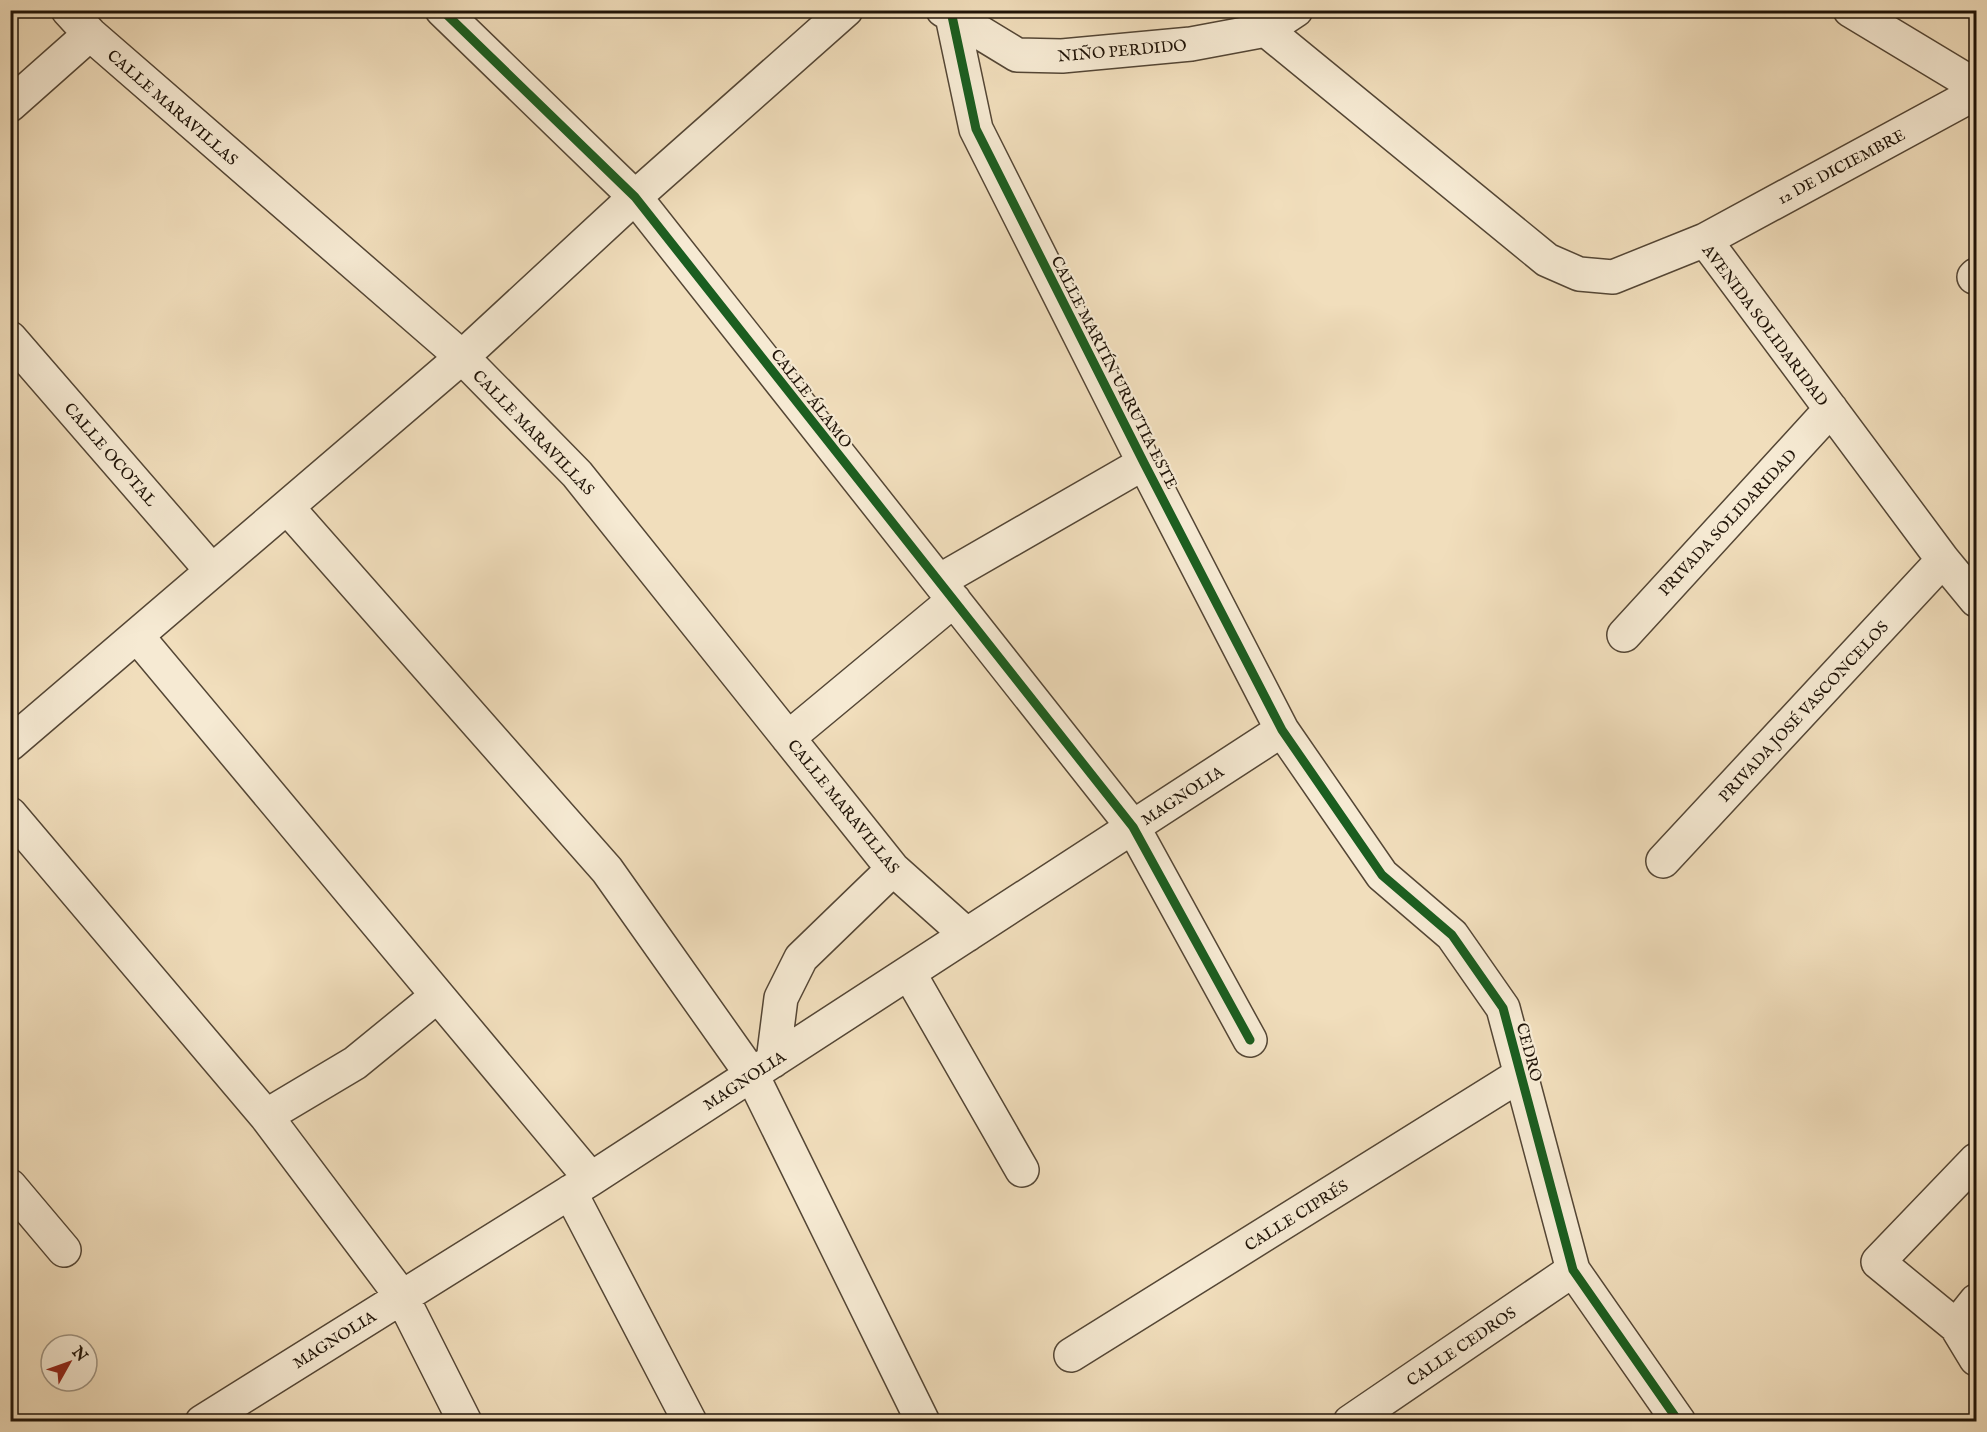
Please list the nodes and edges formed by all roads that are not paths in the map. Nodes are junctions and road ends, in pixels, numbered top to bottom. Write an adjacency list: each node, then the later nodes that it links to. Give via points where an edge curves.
1 (68, 10): 8 (street, CALLE MARAVILLAS)
2 (442, 10): 12 (street, CALLE ÁLAMO)
3 (846, 10): 12 (street)
4 (1296, 10): 7 (street, NIÑO PERDIDO)
5 (1850, 10): 9 (street)
6 (948, 13): 7 (street, NIÑO PERDIDO, via 1017,55 1062,56 1191,44); 17 (street, CALLE MARTÍN URRUTIA ESTE, via 976,129)
7 (1263, 20): 13 (street, AVENIDA SOLIDARIDAD, via 1547,260 1579,274 1613,277)
8 (90, 34): 11 (street); 15 (street, CALLE MARAVILLAS)
9 (1977, 86)
10 (1977, 93): 13 (street, 12 DE DICIEMBRE)
11 (10, 105)
12 (635, 197): 15 (street); 21 (street, CALLE ÁLAMO)
13 (1706, 240): 16 (street, AVENIDA SOLIDARIDAD)
14 (10, 338): 20 (street, CALLE OCOTAL)
15 (462, 357): 18 (street); 27 (street, CALLE MARAVILLAS, via 577,474)
16 (1831, 409): 19 (street, AVENIDA SOLIDARIDAD); 23 (street, PRIVADA SOLIDARIDAD)
17 (1144, 463): 21 (street); 25 (street, CALLE MARTÍN URRUTIA ESTE)
18 (287, 507): 20 (street); 36 (street, via 607,870)
19 (1943, 560): 22 (street, AVENIDA SOLIDARIDAD); 30 (street, PRIVADA JOSÉ VASCONCELOS)
20 (213, 571): 24 (street)
21 (946, 591): 27 (street); 29 (street, CALLE ÁLAMO)
22 (1977, 600)
23 (1624, 635)
24 (137, 636): 26 (street); 34 (street)
25 (1282, 730): 29 (street, MAGNOLIA); 37 (street, CEDRO, via 1382,875 1452,935 1503,1008)
26 (15, 732)
27 (788, 738): 31 (street, CALLE MARAVILLAS)
28 (10, 813): 38 (street)
29 (1133, 827): 32 (street, MAGNOLIA); 35 (street, CALLE ÁLAMO)
30 (1663, 861)
31 (893, 869): 32 (street, CALLE MARAVILLAS); 36 (street, via 801,958 780,998)
32 (967, 935): 33 (street, MAGNOLIA)
33 (909, 973): 36 (street, MAGNOLIA); 40 (street)
34 (437, 996): 38 (street, via 355,1063); 42 (street)
35 (1251, 1040)
36 (762, 1068): 42 (street, MAGNOLIA); 54 (street)
37 (1520, 1075): 44 (street, CEDRO); 48 (street, CALLE CIPRÉS)
38 (266, 1116): 45 (street)
39 (1977, 1160): 47 (street, via 1878,1262)
40 (1022, 1170)
41 (10, 1185): 43 (street)
42 (580, 1186): 45 (street, MAGNOLIA); 53 (street)
43 (64, 1250)
44 (1573, 1270): 50 (street, CEDRO); 55 (street, CALLE CEDROS)
45 (402, 1297): 51 (street, MAGNOLIA); 52 (street)
46 (1977, 1301): 47 (street)
47 (1956, 1326): 49 (street)
48 (1071, 1355)
49 (1977, 1359)
50 (1675, 1420)
51 (202, 1422)
52 (465, 1422)
53 (690, 1422)
54 (923, 1422)
55 (1350, 1422)

